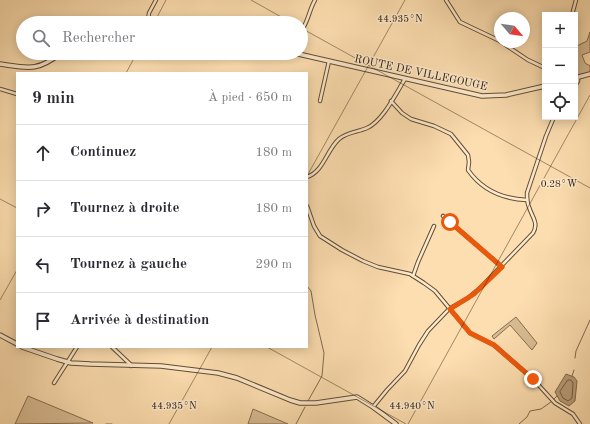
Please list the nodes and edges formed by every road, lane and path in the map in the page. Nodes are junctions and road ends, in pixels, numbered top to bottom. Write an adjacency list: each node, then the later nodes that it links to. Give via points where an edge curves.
1 (156, 0): 6 (street)
2 (315, 0): 7 (street)
3 (446, 0): 8 (street, via 460,22)
4 (576, 0): 5 (street)
5 (573, 12)
6 (149, 16)
7 (308, 16)
8 (494, 39)
9 (510, 48): 14 (street)
10 (308, 56): 12 (street, ROUTE DE VILLEGOUGE)
11 (51, 60): 13 (street, via 37,67 27,68)
12 (329, 61): 17 (street, ROUTE DE VILLEGOUGE); 22 (street)
13 (0, 64)
14 (542, 67)
15 (590, 74): 16 (street)
16 (578, 78)
17 (404, 79): 18 (street, ROUTE DE VILLEGOUGE, via 471,94 493,96); 21 (street)
18 (542, 87)
19 (0, 89): 20 (street)
20 (16, 94)
21 (391, 100): 24 (street, via 373,124 340,138 318,170); 25 (street, via 410,119 451,134 468,155 468,170 491,191 502,196)
22 (320, 101)
23 (553, 120): 25 (street)
24 (308, 176)
25 (527, 200): 29 (street, via 536,222 535,229)
26 (308, 209): 30 (street, via 316,231 326,240 370,264)
27 (443, 216): 29 (street)
28 (434, 226): 30 (street)
29 (502, 267): 31 (street, via 474,294)
30 (413, 276): 31 (street, via 435,291)
31 (450, 309): 40 (street, via 423,339 405,372); 42 (street, via 470,333 494,345 533,379 555,403 573,414)
32 (0, 335): 33 (street)
33 (16, 343)
34 (25, 348): 37 (street)
35 (76, 348): 37 (street)
36 (113, 348): 38 (street)
37 (66, 362): 38 (street); 39 (street)
38 (131, 366): 40 (street, via 161,366 218,373 300,403 316,404 357,397)
39 (54, 383)
40 (374, 407): 41 (street)
41 (396, 424)
42 (580, 424)

